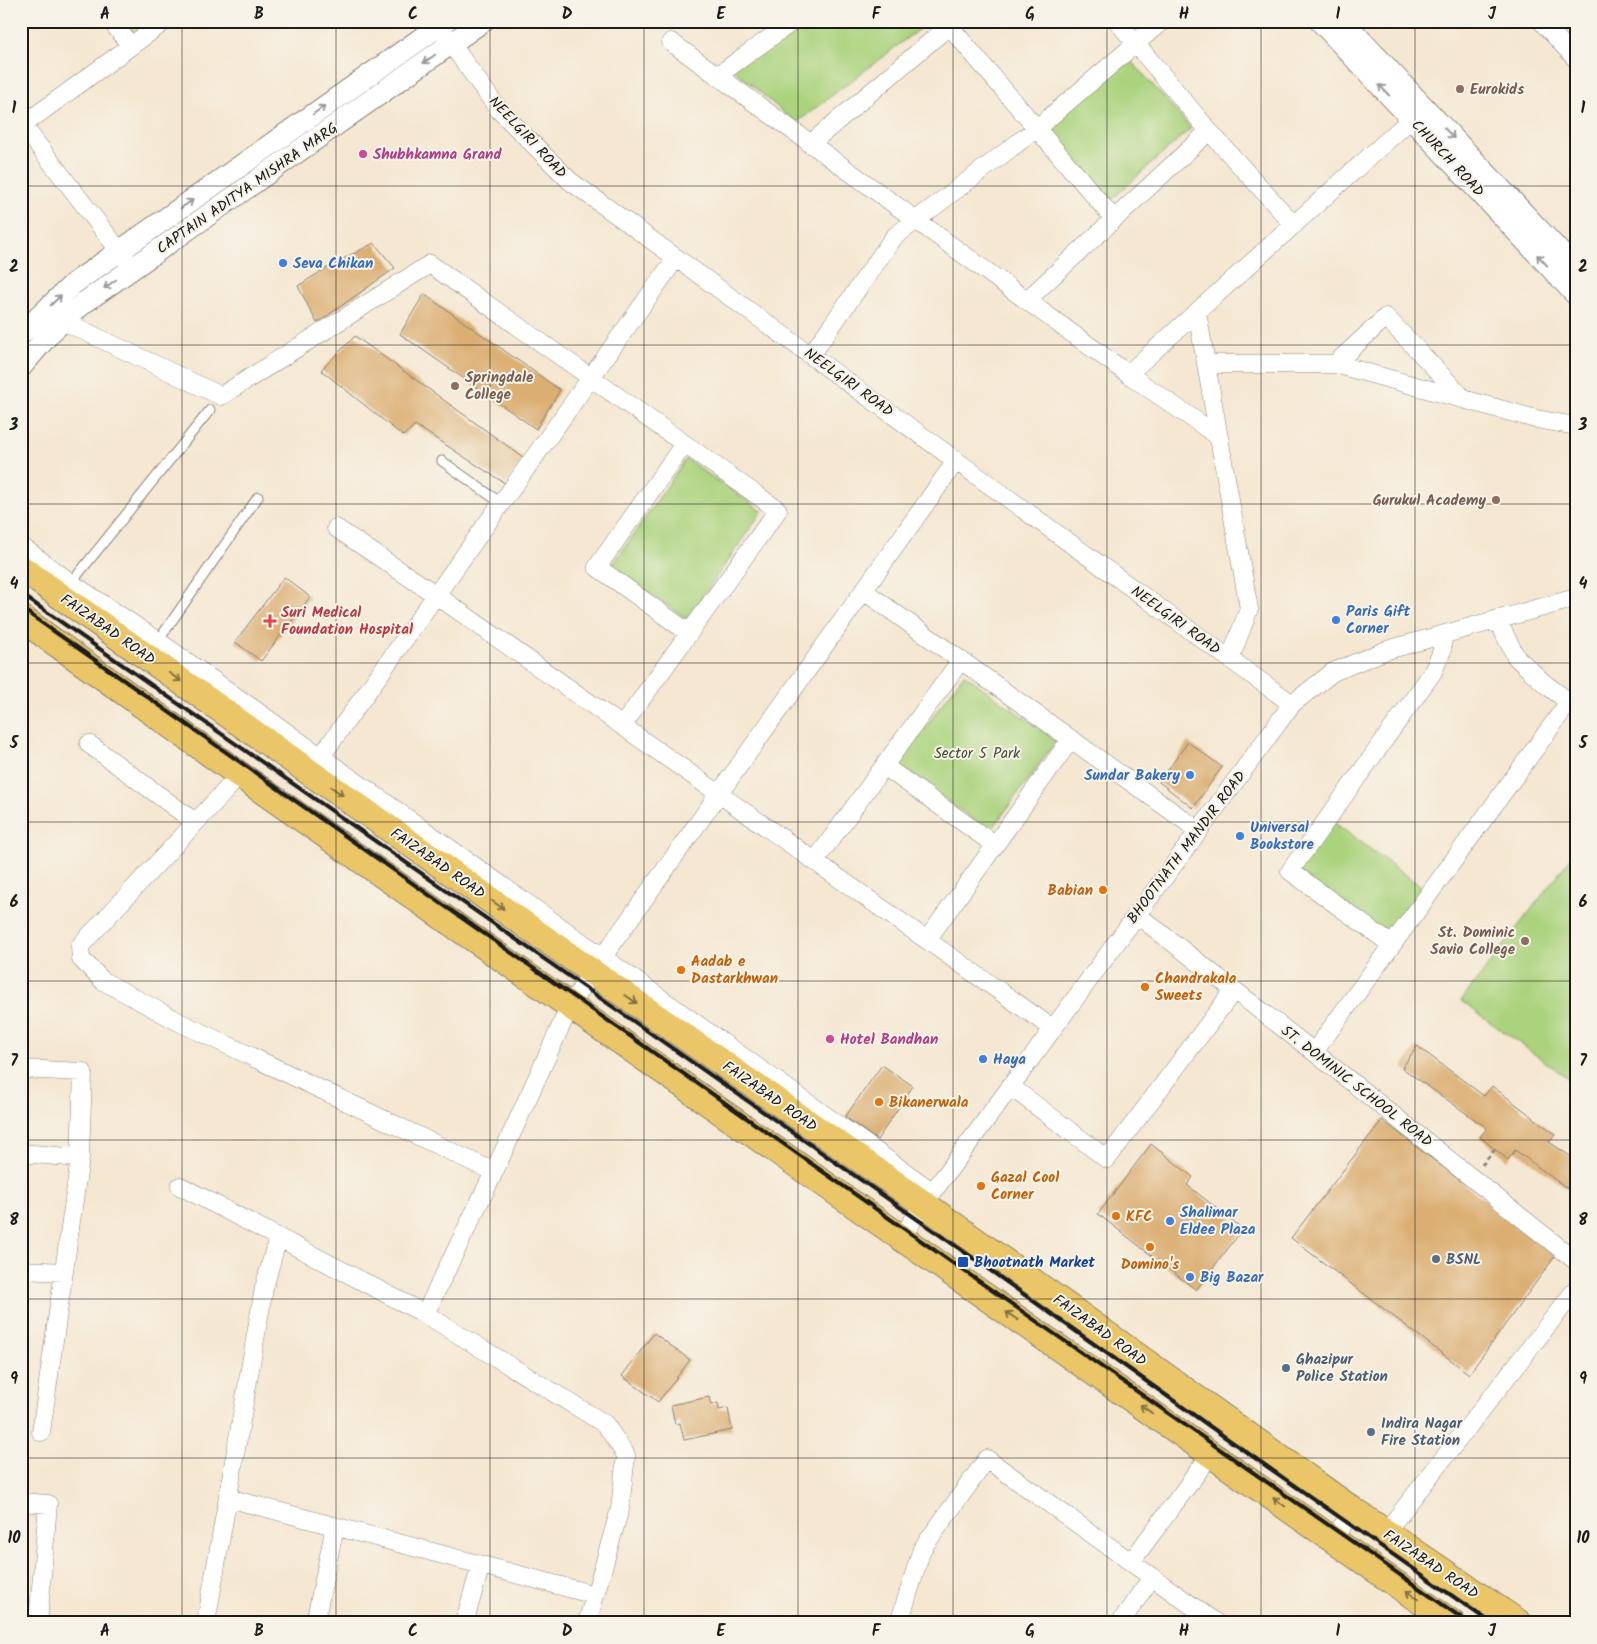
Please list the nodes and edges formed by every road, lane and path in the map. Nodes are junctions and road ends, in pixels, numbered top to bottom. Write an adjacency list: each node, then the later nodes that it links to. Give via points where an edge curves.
1 (111, 21): 15 (street)
2 (165, 21): 15 (street)
3 (483, 21): 13 (street, CAPTAIN ADITYA MISHRA MARG)
4 (793, 21): 17 (street)
5 (1117, 21): 14 (street)
6 (1162, 21): 14 (street)
7 (1320, 21): 18 (street, CHURCH ROAD, one-way to 7)
8 (1343, 21): 18 (street, CHURCH ROAD)
9 (1540, 21): 16 (street)
10 (440, 23): 13 (street, NEELGIRI ROAD); 26 (street, CAPTAIN ADITYA MISHRA MARG, one-way to 10)
11 (947, 23): 20 (street); 22 (street)
12 (671, 42): 17 (street)
13 (450, 44): 27 (street, NEELGIRI ROAD, via 499,110 570,181); 28 (street, CAPTAIN ADITYA MISHRA MARG, one-way to 28)
14 (1137, 44): 20 (street); 21 (street)
15 (131, 46): 19 (street)
16 (1576, 59)
17 (718, 76): 22 (street)
18 (1418, 113): 25 (street); 29 (street, CHURCH ROAD, one-way to 29); 30 (street, CHURCH ROAD, one-way to 18)
19 (22, 124): 26 (street)
20 (1036, 128): 23 (street); 24 (street)
21 (1209, 132): 23 (street); 25 (street)
22 (810, 144): 24 (street)
23 (1114, 219): 31 (street)
24 (916, 221): 31 (street); 35 (street, via 894,238)
25 (1294, 225): 32 (street)
26 (119, 251): 28 (street); 34 (street, CAPTAIN ADITYA MISHRA MARG, one-way to 26, via 73,284)
27 (676, 258): 35 (street, NEELGIRI ROAD); 40 (street)
28 (133, 268): 33 (street, CAPTAIN ADITYA MISHRA MARG, one-way to 33)
29 (1576, 269)
30 (1576, 295)
31 (1027, 300): 39 (street)
32 (1197, 312): 36 (street); 39 (street)
33 (63, 321): 38 (street, CAPTAIN ADITYA MISHRA MARG); 40 (street, via 222,396 430,264)
34 (22, 332)
35 (811, 354): 47 (street, NEELGIRI ROAD)
36 (1206, 364): 37 (street); 44 (street)
37 (1334, 364): 41 (street); 41 (street, via 1386,317)
38 (21, 367)
39 (1128, 374): 44 (street)
40 (591, 379): 45 (street); 49 (street)
41 (1464, 399): 43 (street, via 1536,419)
42 (210, 410): 53 (lane)
43 (1576, 426)
44 (1218, 436): 62 (street, via 1249,609)
45 (684, 444): 59 (street, via 597,567); 59 (street, via 778,510)
46 (442, 461): 49 (lane)
47 (956, 461): 54 (street); 62 (street, NEELGIRI ROAD)
48 (258, 497): 61 (lane)
49 (501, 504): 55 (street)
50 (336, 528): 55 (street)
51 (21, 546): 53 (street)
52 (21, 568): 69 (main road, FAIZABAD ROAD, one-way to 69)
53 (71, 583): 61 (street)
54 (864, 591): 63 (street); 72 (street)
55 (436, 595): 66 (street); 69 (street)
56 (1576, 598): 58 (street, BHOOTNATH MANDIR ROAD)
57 (21, 618): 71 (main road)
58 (1497, 619): 60 (street, BHOOTNATH MANDIR ROAD); 65 (street, via 1516,658)
59 (689, 633): 66 (street)
60 (1442, 635): 64 (street, BHOOTNATH MANDIR ROAD, via 1387,650 1333,672); 79 (street, via 1442,651 1433,672 1290,871)
61 (158, 641): 69 (street)
62 (1230, 659): 64 (street, NEELGIRI ROAD)
63 (961, 660): 67 (street); 70 (street)
64 (1292, 704): 74 (street, BHOOTNATH MANDIR ROAD)
65 (1572, 705): 79 (street)
66 (622, 726): 72 (street)
67 (1071, 739): 74 (street); 75 (street)
68 (89, 744): 73 (street)
69 (315, 764): 80 (main road, FAIZABAD ROAD)
70 (884, 766): 75 (street); 76 (street)
71 (240, 775): 73 (street); 82 (main road)
72 (719, 794): 76 (street); 80 (street)
73 (195, 822): 90 (street, via 80,946 80,959 103,980 179,1022)
74 (1198, 830): 77 (street, BHOOTNATH MANDIR ROAD)
75 (995, 845): 78 (street)
76 (815, 861): 78 (street)
77 (1136, 914): 81 (street, ST. DOMINIC SCHOOL ROAD); 83 (street, BHOOTNATH MANDIR ROAD)
78 (927, 940): 83 (street)
79 (1392, 945): 84 (street)
80 (597, 964): 82 (street); 93 (main road, FAIZABAD ROAD)
81 (1234, 990): 84 (street, ST. DOMINIC SCHOOL ROAD); 86 (street, via 1107,1159)
82 (570, 1006): 90 (street); 95 (main road)
83 (1052, 1028): 86 (street, BHOOTNATH MANDIR ROAD)
84 (1314, 1052): 91 (street, ST. DOMINIC SCHOOL ROAD)
85 (21, 1069): 89 (street, via 83,1072)
86 (1010, 1086): 93 (street, BHOOTNATH MANDIR ROAD)
87 (1495, 1148): 91 (path)
88 (21, 1154): 89 (street)
89 (80, 1158): 98 (street)
90 (494, 1172): 100 (street)
91 (1473, 1178): 96 (street, ST. DOMINIC SCHOOL ROAD)
92 (180, 1186): 94 (street)
93 (928, 1198): 95 (street, BHOOTNATH MANDIR ROAD); 105 (main road, FAIZABAD ROAD)
94 (278, 1237): 100 (street); 103 (street, via 264,1288)
95 (901, 1238): 102 (main road, one-way to 95)
96 (1576, 1261)
97 (21, 1270): 98 (street)
98 (64, 1272): 101 (street)
99 (1576, 1289): 107 (street)
100 (425, 1314): 112 (street, via 605,1424 626,1455 620,1509)
101 (41, 1432)
102 (1211, 1454): 108 (main road, one-way to 102); 109 (street)
103 (228, 1498): 106 (street); 114 (street)
104 (21, 1502): 113 (street, via 48,1504)
105 (1354, 1511): 107 (main road, FAIZABAD ROAD); 108 (street)
106 (335, 1526): 110 (street); 115 (street)
107 (1385, 1533): 122 (main road, FAIZABAD ROAD)
108 (1332, 1539): 121 (main road, one-way to 108)
109 (1131, 1562): 111 (street); 118 (street, via 987,1459 922,1549)
110 (481, 1565): 112 (street); 116 (street)
111 (1152, 1577): 119 (street); 120 (street)
112 (595, 1595): 117 (street)
113 (38, 1623)
114 (206, 1623)
115 (315, 1623)
116 (464, 1623)
117 (587, 1623)
118 (899, 1623)
119 (1120, 1623)
120 (1216, 1623)
121 (1452, 1623)
122 (1519, 1623)

